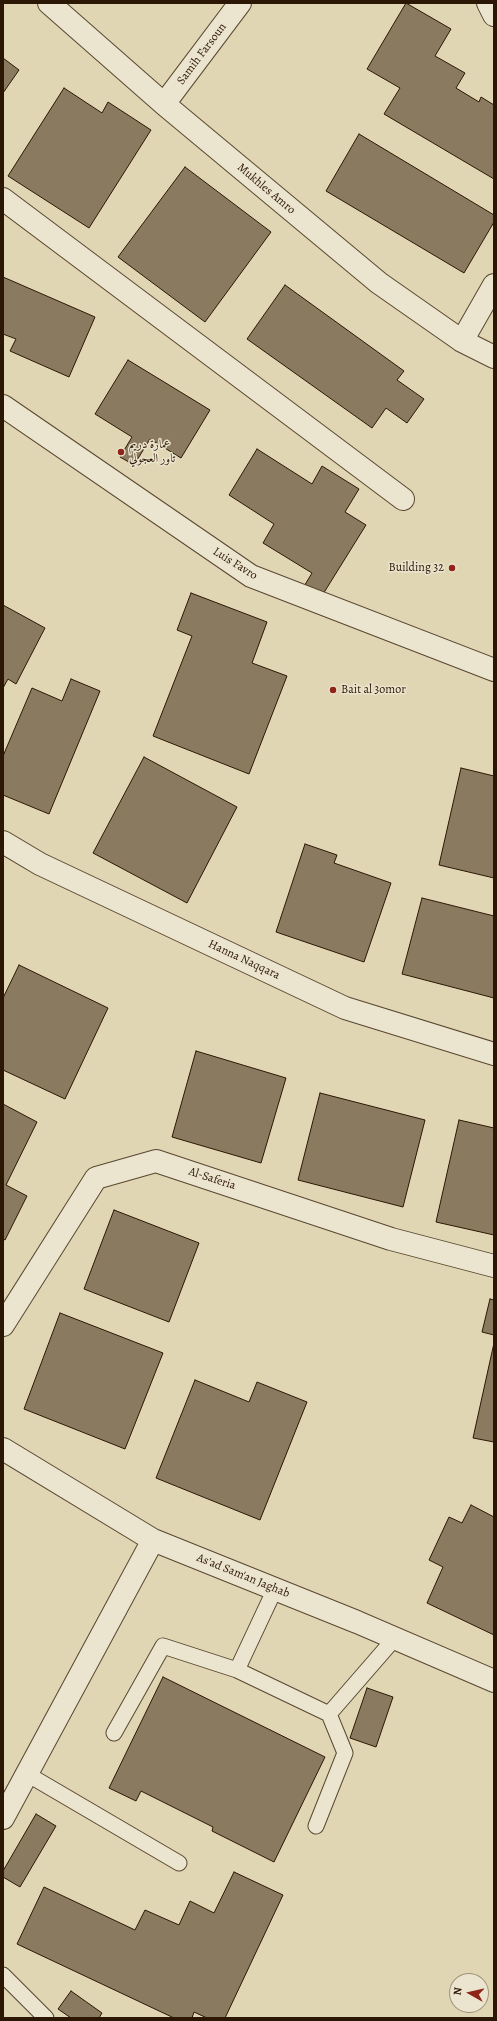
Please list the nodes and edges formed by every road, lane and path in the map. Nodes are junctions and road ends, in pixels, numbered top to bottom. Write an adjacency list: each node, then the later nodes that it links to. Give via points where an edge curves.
1 (49, 3): 5 (street, Mukhles Amro)
2 (240, 3): 5 (street, Samih Farsoun)
3 (488, 3): 4 (street)
4 (494, 15)
5 (164, 104): 8 (street, Mukhles Amro, via 380,283)
6 (3, 199): 11 (street)
7 (494, 285): 8 (street)
8 (462, 341): 9 (street, Mukhles Amro)
9 (494, 357)
10 (3, 406): 12 (street, Luis Favro, via 251,576)
11 (403, 499)
12 (494, 670)
13 (3, 842): 14 (street, Hanna Naqqara, via 40,864 345,1008)
14 (494, 1054)
15 (494, 1266): 16 (street, Al-Saferia, via 391,1238 156,1161 96,1178)
16 (3, 1325)
17 (3, 1449): 18 (street, As'ad Sam'an Jaghab)
18 (153, 1540): 19 (street, As'ad Sam'an Jaghab); 25 (street)
19 (275, 1589): 20 (street, As'ad Sam'an Jaghab); 21 (lane)
20 (395, 1638): 22 (street, As'ad Sam'an Jaghab); 23 (lane)
21 (237, 1670): 23 (lane); 24 (lane, via 163,1646)
22 (494, 1681)
23 (329, 1714): 27 (lane, via 345,1753)
24 (114, 1733)
25 (26, 1774): 26 (street); 28 (lane)
26 (3, 1818)
27 (316, 1826)
28 (179, 1863)
29 (3, 1975): 30 (lane)
30 (46, 2018)

